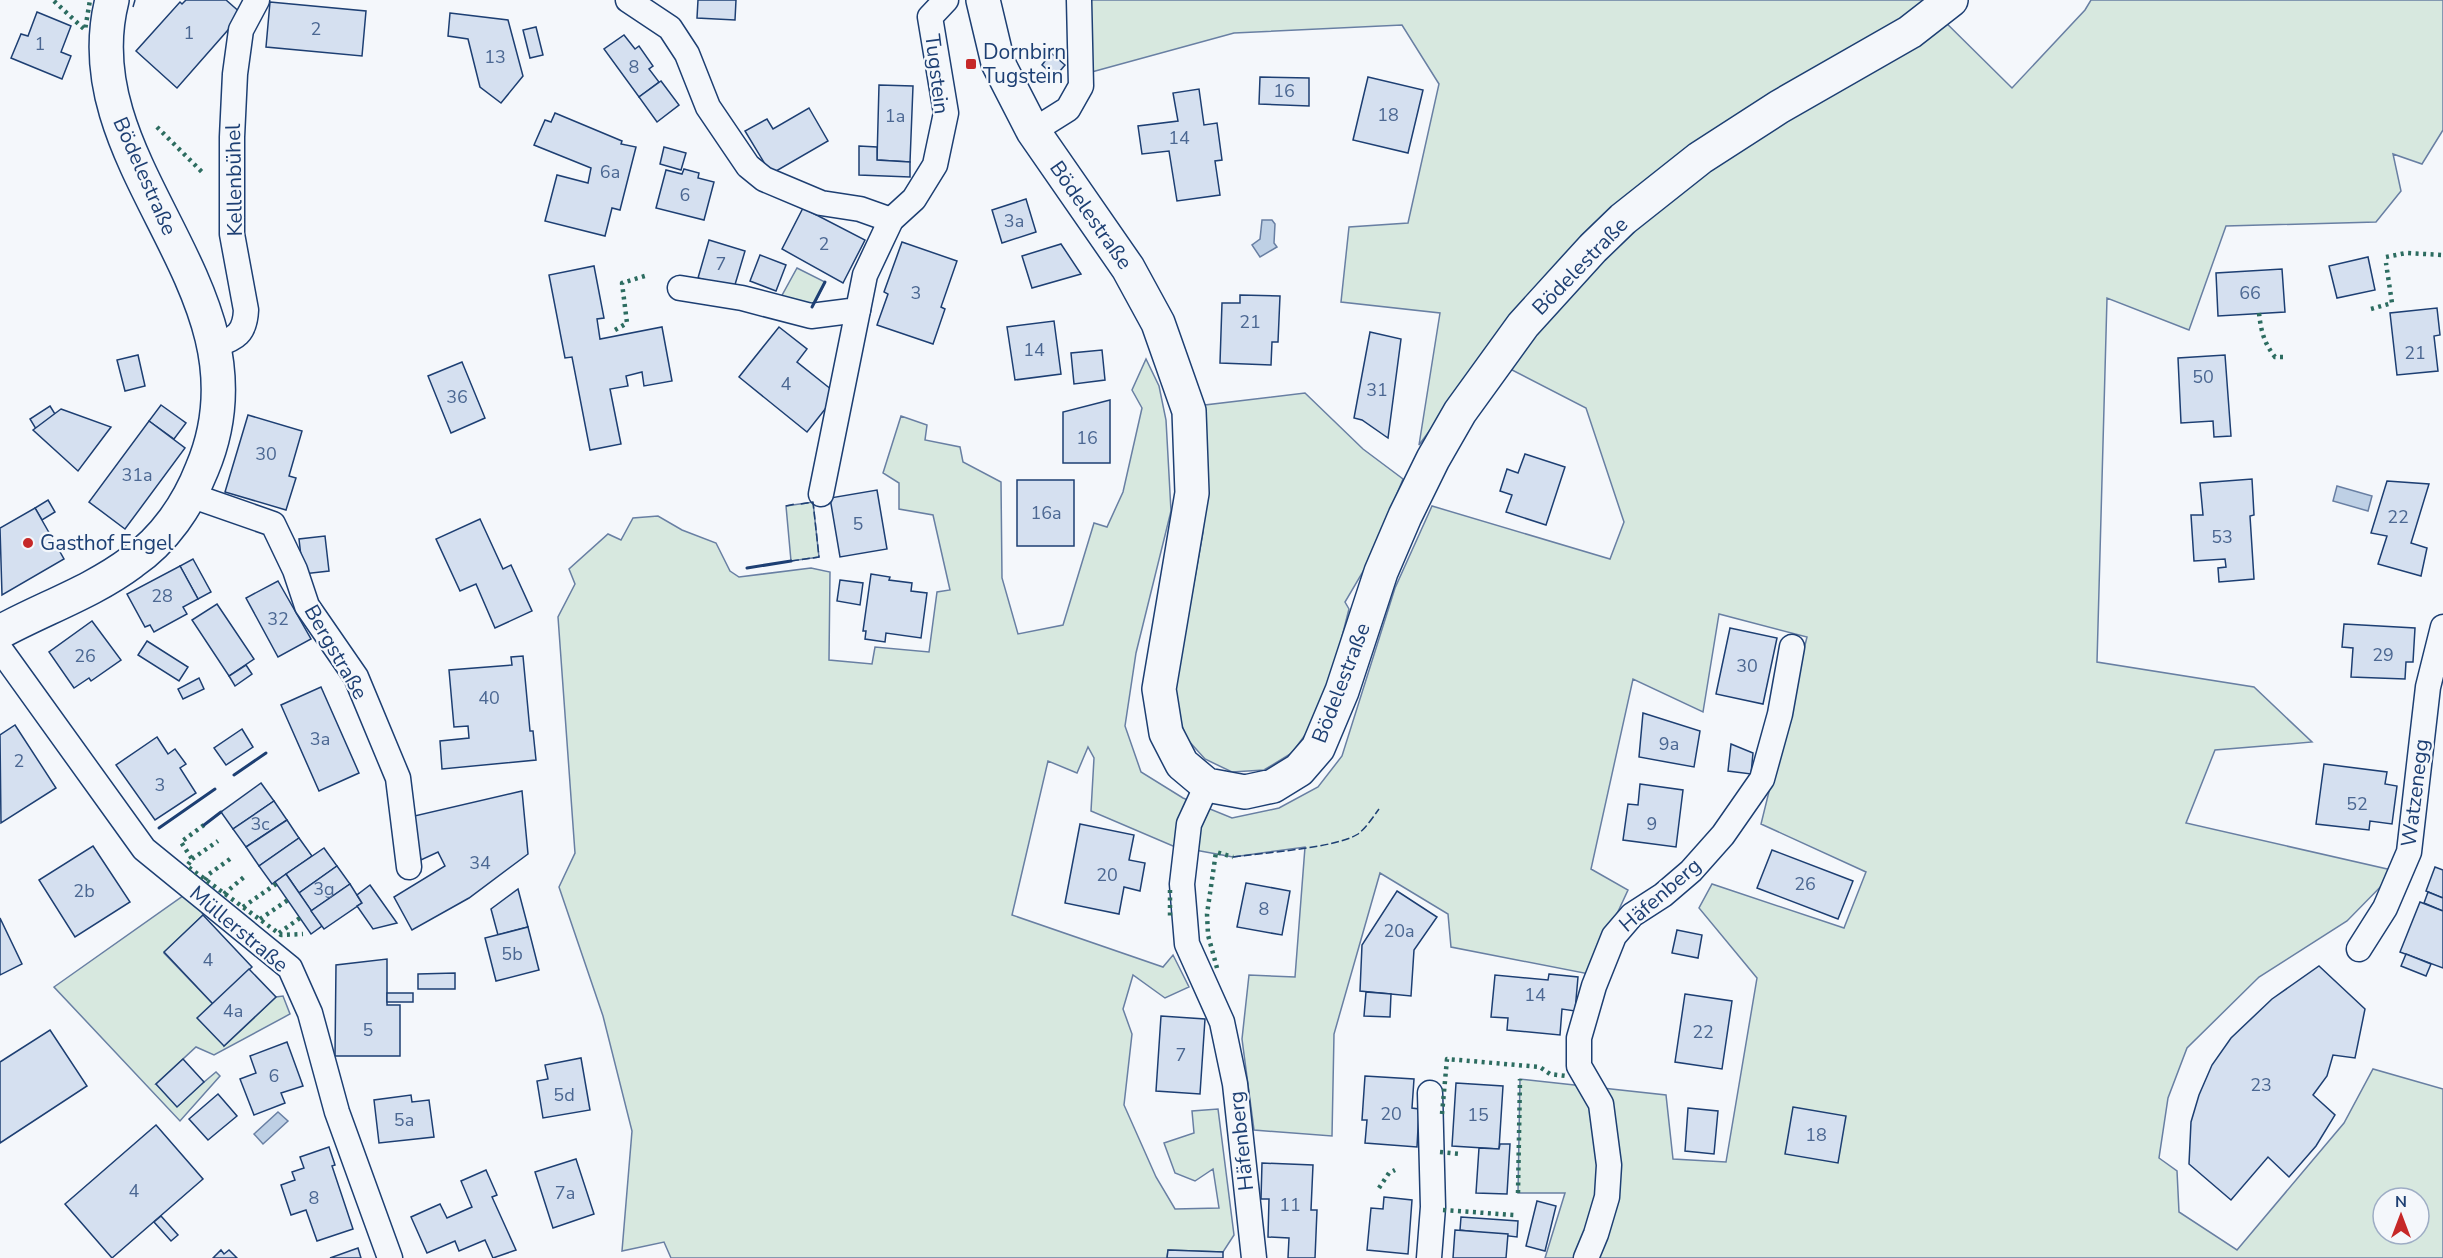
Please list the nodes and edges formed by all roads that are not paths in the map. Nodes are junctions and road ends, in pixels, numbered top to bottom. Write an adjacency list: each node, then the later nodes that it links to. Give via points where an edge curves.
1 (112, 0): 12 (main road, Bödelestraße, via 105,47 112,101 129,149 186,264)
2 (256, 0): 12 (street, Kellenbühel, via 241,30 232,137 232,234 246,321 242,333)
3 (628, 0): 9 (street, via 670,28 687,54 708,107 748,166 764,179 821,203 860,209)
4 (946, 0): 9 (street, Tugstein, via 930,17 946,113 935,165 914,199)
5 (983, 0): 8 (main road, Bödelestraße, via 998,63)
6 (1079, 0): 8 (street, via 1081,86 1068,109)
7 (1952, 0): 19 (main road, Bödelestraße, via 1910,32 1779,107 1700,158 1593,248 1523,325 1460,412 1433,459 1381,572 1342,691 1318,748 1299,770 1274,786 1245,792)
8 (1033, 131): 19 (main road, Bödelestraße, via 1128,268 1158,323 1189,411 1192,493 1159,689 1166,733 1182,764)
9 (891, 220): 11 (street, Tugstein, via 865,275)
10 (680, 288): 11 (street, via 742,298 811,316)
11 (858, 310): 13 (street, Tugstein)
12 (215, 345): 14 (main road, via 219,389 216,421 206,461)
13 (821, 494)
14 (190, 495): 16 (main road, via 168,527 133,562 81,593); 20 (street, Bergstraße, via 273,524 307,606 356,677 398,778)
15 (2443, 627): 21 (street, Watzenegg, via 2428,687 2409,852 2385,908)
16 (0, 632)
17 (1792, 647): 26 (street, Häfenberg, via 1780,714 1762,779 1723,835 1690,871 1632,915 1614,936 1594,986 1579,1038 1579,1066 1601,1104 1609,1164 1607,1197)
18 (0, 649): 23 (street, Müllerstraße, via 144,849 290,968 310,1013 337,1112)
19 (1207, 785): 24 (street, Häfenberg, via 1189,824 1182,884 1187,944 1222,1022 1235,1084)
20 (409, 867)
21 (2359, 949)
22 (1430, 1093): 25 (street)
23 (390, 1258)
24 (1254, 1258)
25 (1429, 1258)
26 (1587, 1258)

